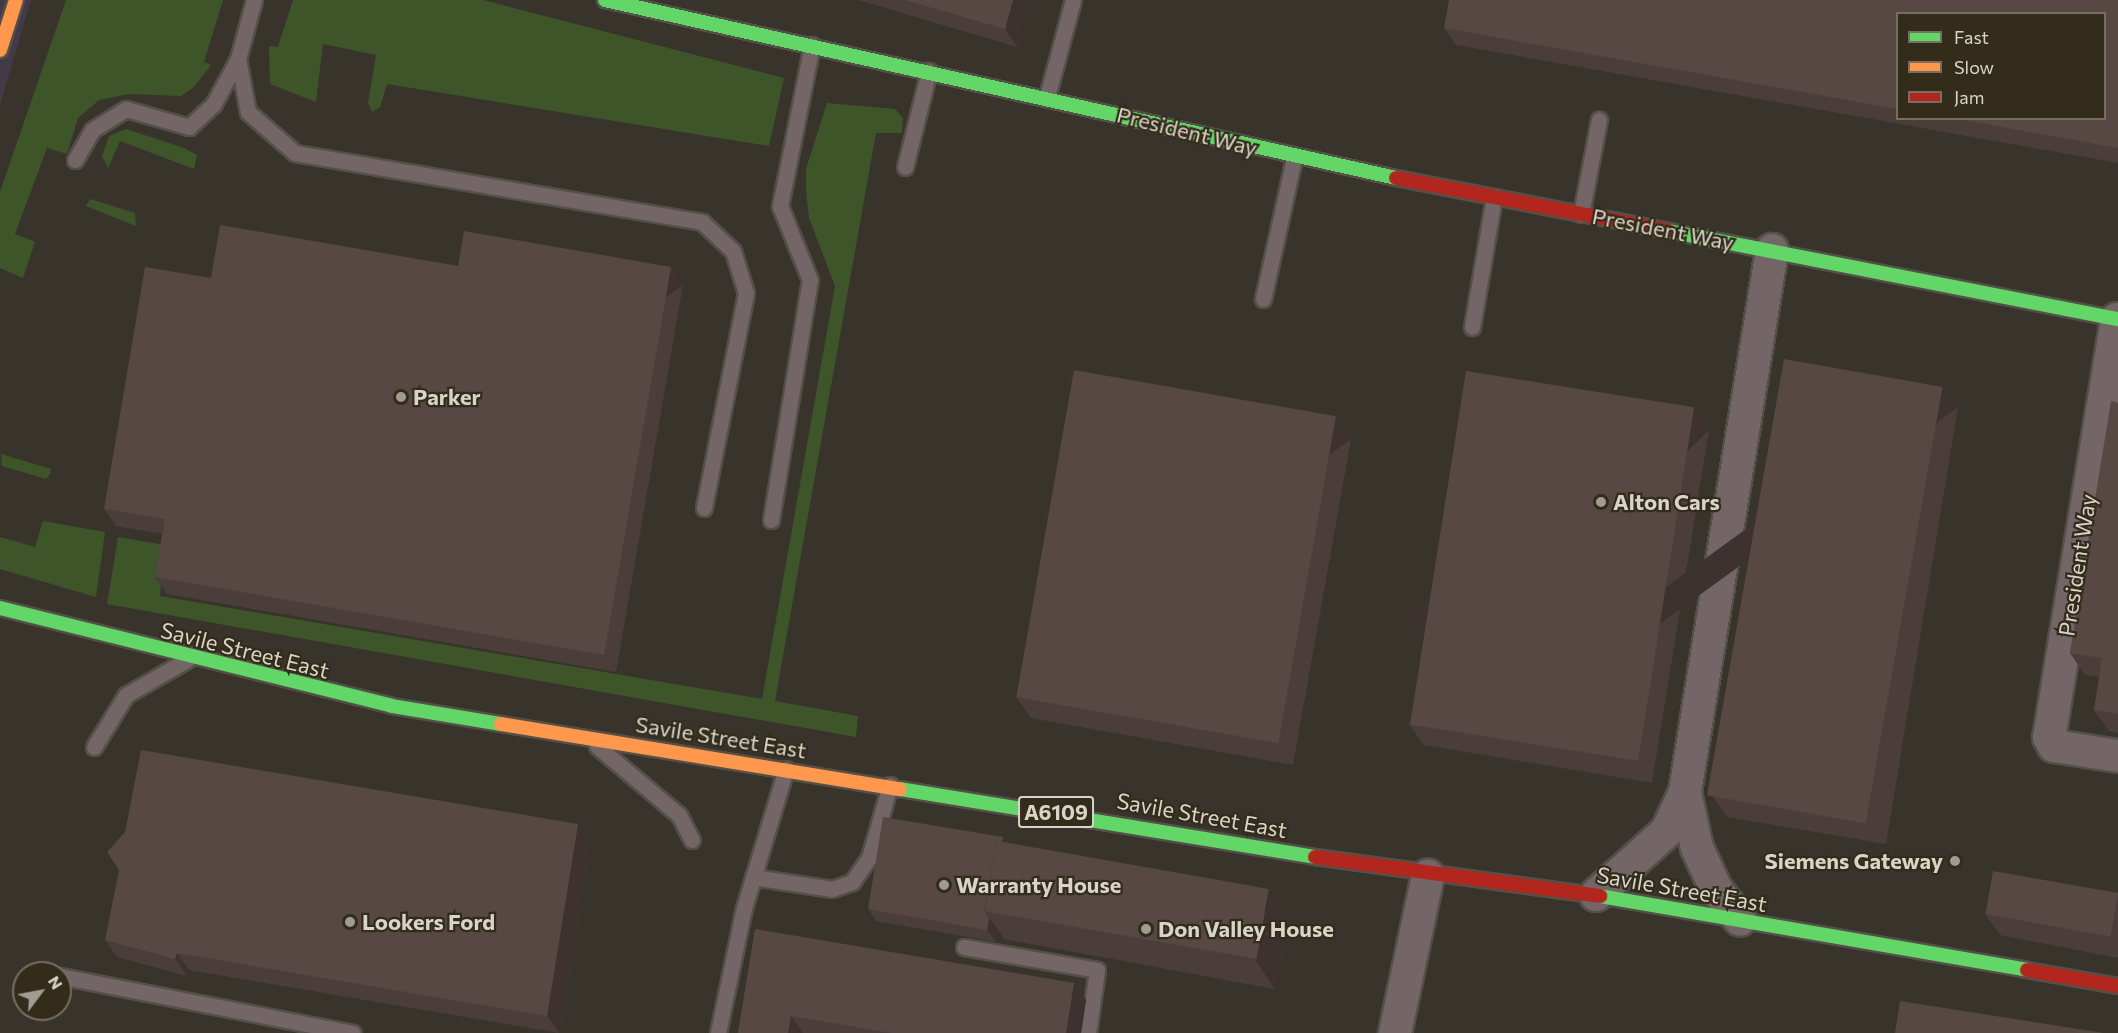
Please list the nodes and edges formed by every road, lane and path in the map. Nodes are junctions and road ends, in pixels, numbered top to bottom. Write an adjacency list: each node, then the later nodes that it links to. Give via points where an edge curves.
1 (16, 0): 6 (main road)
2 (254, 0): 7 (lane)
3 (605, 0): 5 (main road, President Way)
4 (1073, 0): 9 (lane)
5 (812, 45): 8 (main road, President Way); 21 (lane, via 780,206 810,280)
6 (0, 50)
7 (238, 59): 12 (lane, via 213,105 189,127 126,109 92,130); 20 (lane, via 248,112 295,153 702,222 734,251 746,293)
8 (929, 71): 9 (main road, President Way); 13 (lane)
9 (1047, 97): 11 (main road, President Way)
10 (1599, 120): 15 (lane)
11 (1294, 158): 14 (main road, President Way); 17 (lane)
12 (75, 160)
13 (905, 167)
14 (1494, 197): 15 (main road, President Way); 19 (lane)
15 (1581, 214): 16 (main road, President Way)
16 (1772, 250): 18 (main road, President Way); 29 (street)
17 (1263, 299)
18 (2118, 319): 26 (street, President Way, via 2049,737 2054,746)
19 (1473, 327)
20 (704, 508)
21 (771, 520)
22 (0, 608): 23 (main road, Savile Street East / A6109)
23 (188, 659): 24 (main road, Savile Street East / A6109, via 392,706); 25 (lane, via 126,696)
24 (585, 737): 27 (main road, Savile Street East / A6109); 30 (lane, via 679,815)
25 (94, 747)
26 (2118, 756)
27 (786, 769): 28 (main road, Savile Street East / A6109); 32 (lane)
28 (890, 785): 31 (main road, Savile Street East / A6109); 32 (lane, via 869,858 852,882 832,889)
29 (1685, 792): 33 (street, via 1667,831); 34 (street, via 1698,848 1716,889)
30 (692, 840)
31 (1428, 875): 33 (main road, Savile Street East / A6109); 41 (street)
32 (753, 877): 39 (lane)
33 (1596, 895): 34 (main road, Savile Street East / A6109)
34 (1740, 920): 37 (main road, Savile Street East / A6109)
35 (964, 947): 40 (lane, via 1097,970)
36 (72, 978): 38 (lane)
37 (2115, 986)
38 (352, 1033)
39 (718, 1033)
40 (1088, 1033)
41 (1395, 1033)

